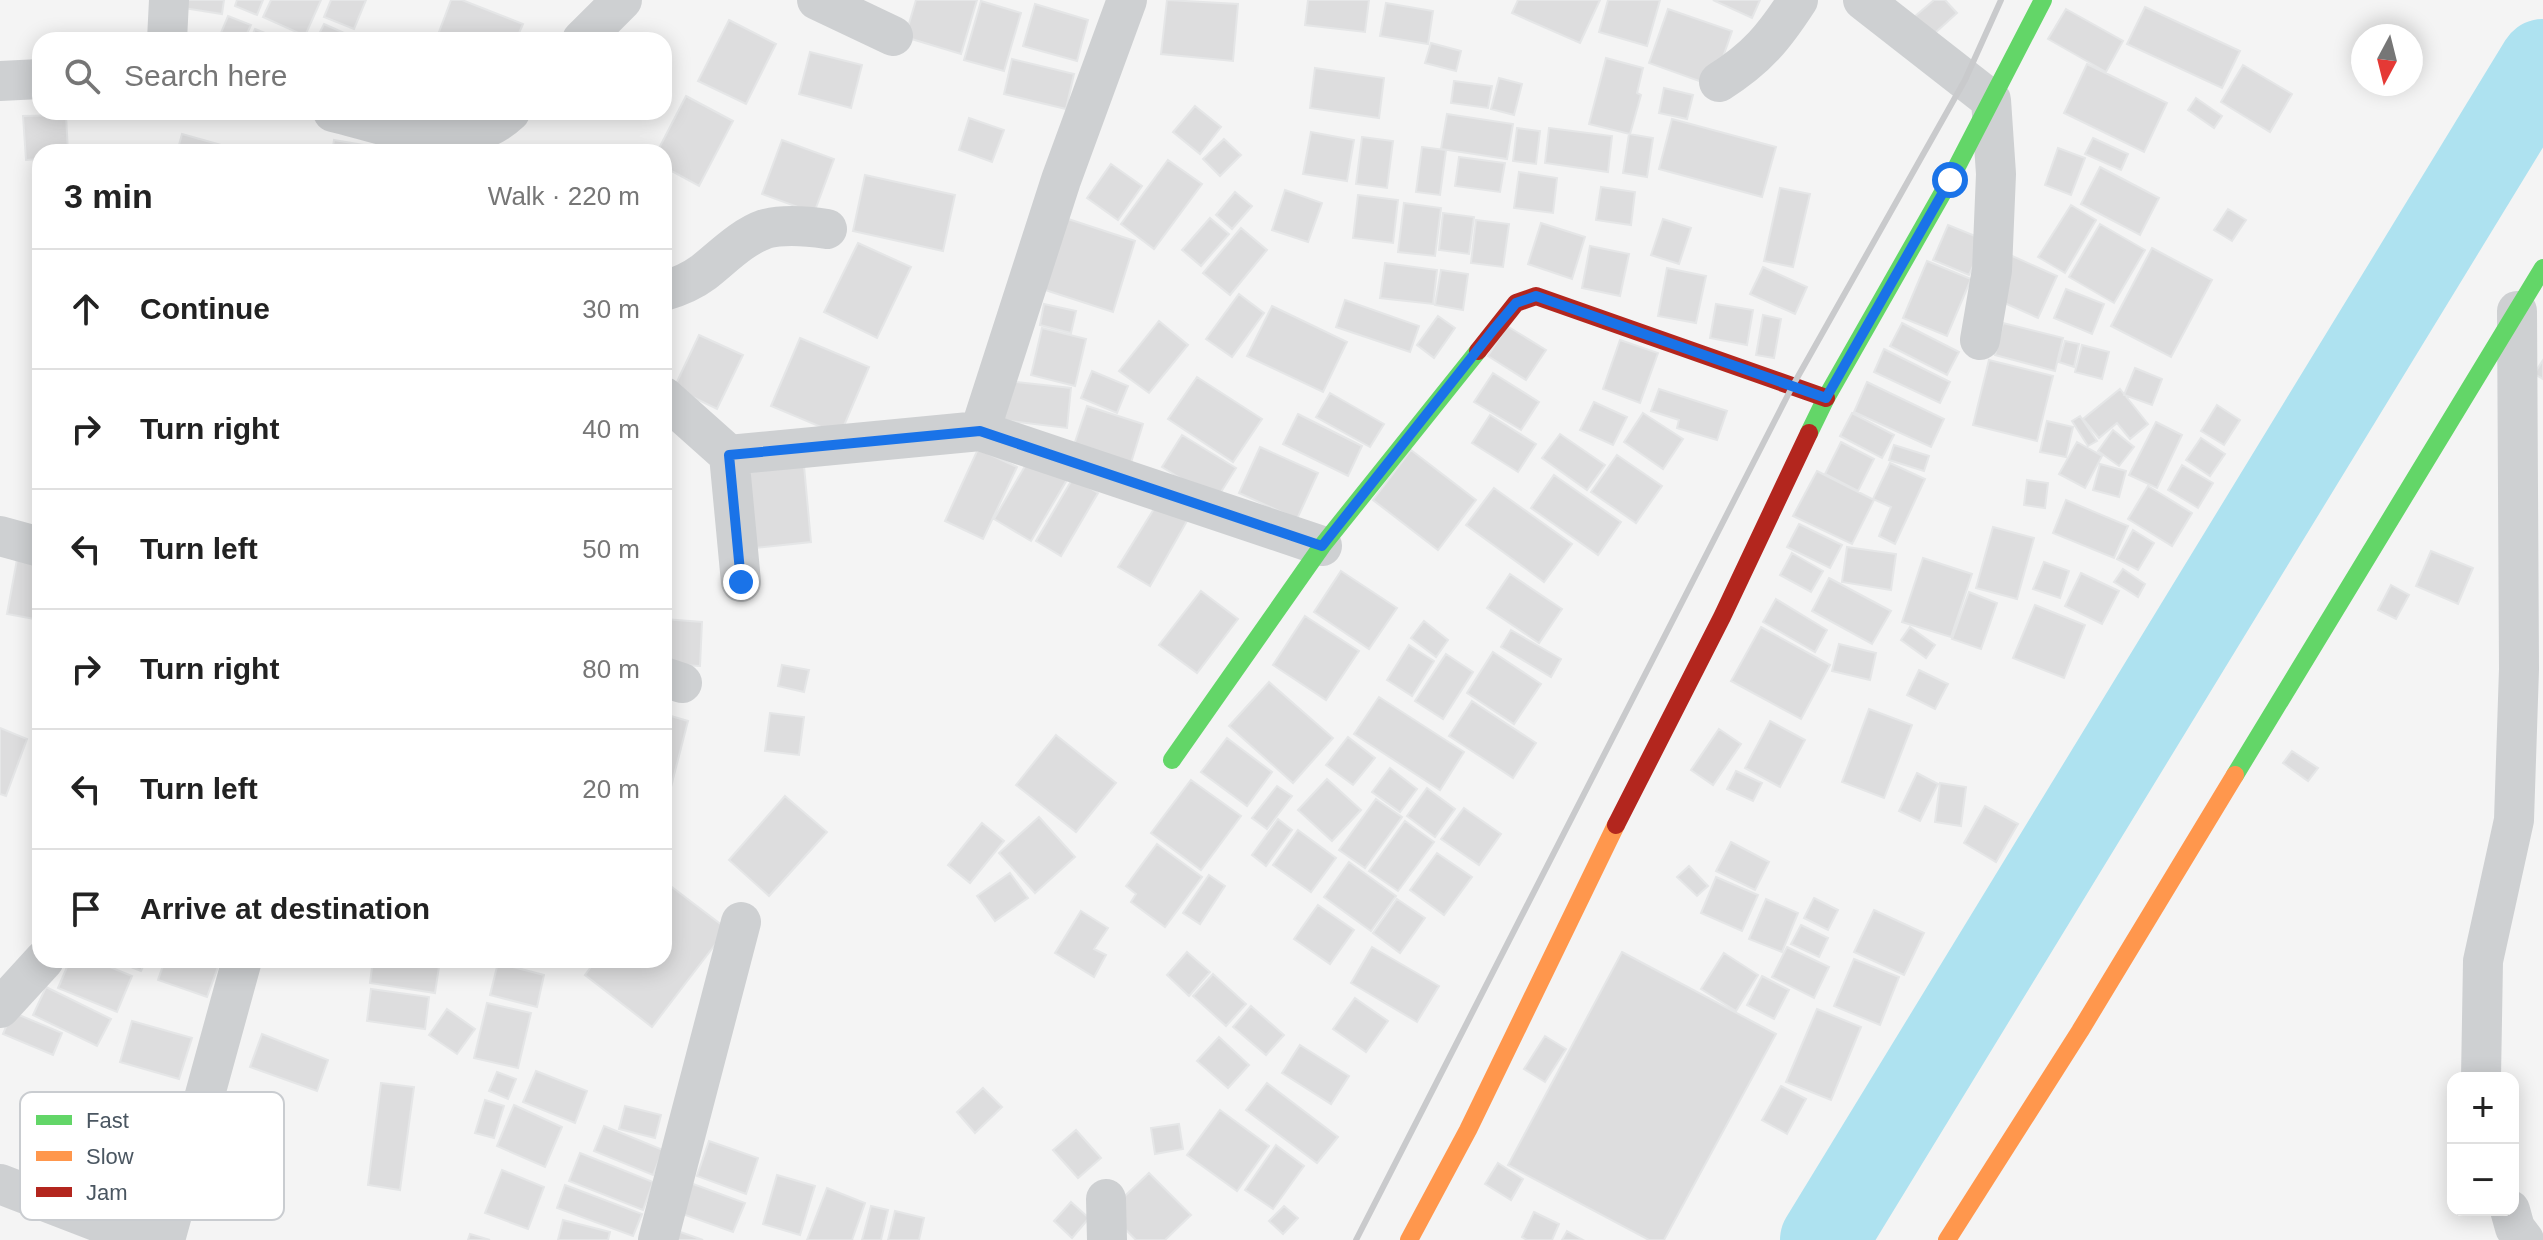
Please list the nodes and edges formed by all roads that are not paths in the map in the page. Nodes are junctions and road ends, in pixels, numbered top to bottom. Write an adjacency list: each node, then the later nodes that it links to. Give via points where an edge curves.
1 (169, 0): 8 (street)
2 (622, 0): 9 (street)
3 (817, 0): 10 (street)
4 (1127, 0): 25 (street, via 1061,180)
5 (1798, 0): 13 (street, via 1772,40)
6 (1863, 0): 14 (street)
7 (2043, 0): 14 (street)
8 (167, 32)
9 (590, 32)
10 (893, 36)
11 (32, 79): 12 (street)
12 (0, 81)
13 (1719, 82)
14 (1991, 100): 22 (street, via 1996,174 1992,270); 23 (street)
15 (367, 120): 17 (street)
16 (501, 120): 17 (street)
17 (474, 143)
18 (827, 229): 20 (street, via 804,225 764,230)
19 (2543, 268): 21 (street)
20 (672, 288)
21 (2517, 311): 36 (street, via 2519,669 2514,820 2483,961); 49 (street, via 2080,1031)
22 (1980, 340)
23 (1826, 398): 29 (street, via 1536,296 1516,303); 48 (street, via 1468,1130)
24 (672, 404): 26 (street)
25 (980, 431): 26 (street); 29 (street)
26 (729, 455): 30 (street)
27 (0, 536): 28 (street)
28 (32, 545)
29 (1322, 546): 31 (street)
30 (741, 582)
31 (1172, 760)
32 (741, 922): 46 (street)
33 (37, 968): 35 (street)
34 (240, 968): 37 (street)
35 (0, 1008)
36 (2481, 1072)
37 (206, 1092)
38 (0, 1184): 39 (street)
39 (20, 1192)
40 (1106, 1199): 47 (street)
41 (2512, 1216): 50 (street)
42 (93, 1220): 44 (street)
43 (170, 1220): 45 (street)
44 (145, 1240)
45 (165, 1240)
46 (658, 1240)
47 (1107, 1240)
48 (1409, 1240)
49 (1947, 1240)
50 (2524, 1240)

